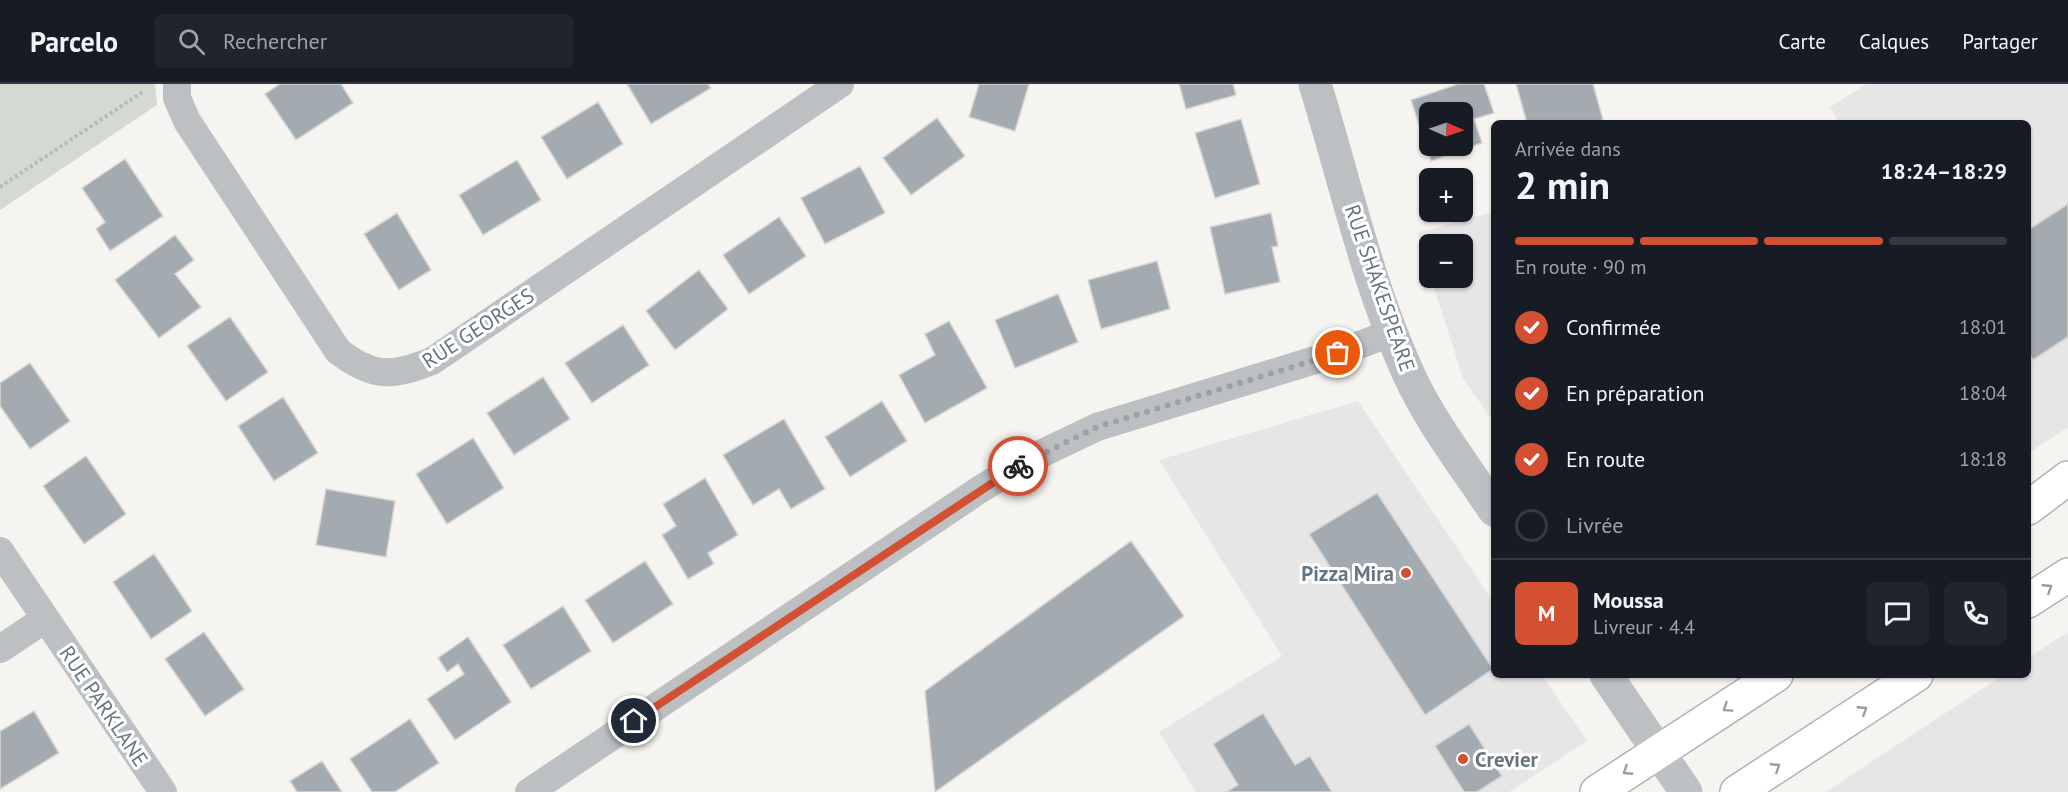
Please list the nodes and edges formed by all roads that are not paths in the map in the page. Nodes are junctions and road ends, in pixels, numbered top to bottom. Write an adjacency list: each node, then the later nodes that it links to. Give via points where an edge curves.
1 (177, 84): 2 (street, RUE GEORGES, via 177,98 187,122 338,351 358,366 382,374 406,371 432,361)
2 (840, 84)
3 (1315, 84): 4 (street, RUE SHAKESPEARE)
4 (1391, 333): 6 (street, RUE SHAKESPEARE, via 1420,396); 18 (street, via 1097,427 1028,460)
5 (2068, 478): 7 (main road)
6 (1491, 505)
7 (2031, 506)
8 (0, 551): 11 (street, RUE PARKLANE)
9 (2068, 575): 10 (main road, one-way to 9)
10 (2031, 599)
11 (45, 619): 12 (street); 17 (street, RUE PARKLANE)
12 (0, 649)
13 (1608, 678): 16 (street)
14 (1771, 678): 16 (main road, one-way to 16)
15 (1911, 678): 21 (main road, one-way to 15)
16 (1659, 751): 19 (main road, one-way to 19); 20 (street)
17 (163, 792)
18 (529, 792)
19 (1597, 792)
20 (1686, 792)
21 (1737, 792)

